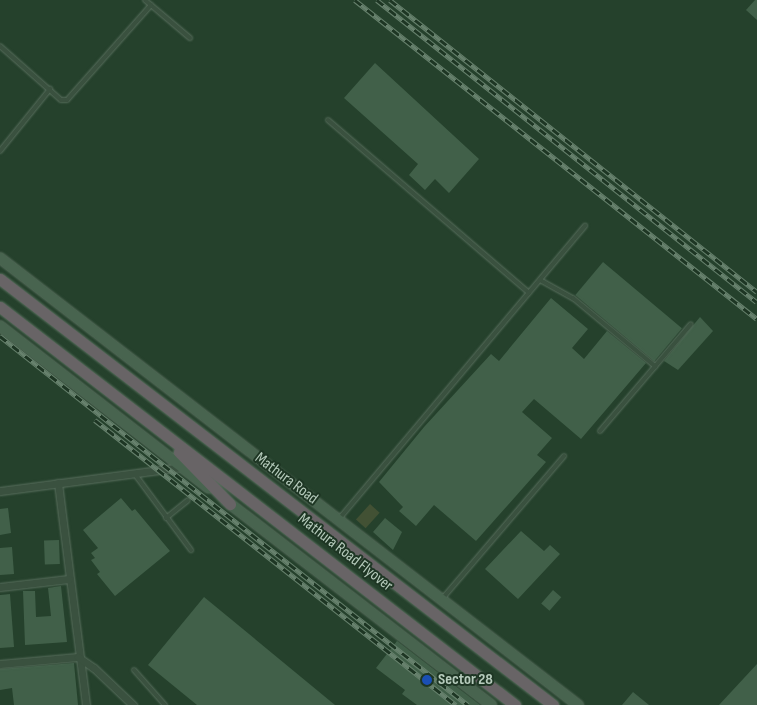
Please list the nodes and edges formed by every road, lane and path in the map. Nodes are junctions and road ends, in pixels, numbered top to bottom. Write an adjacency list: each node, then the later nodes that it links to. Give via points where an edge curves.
1 (145, 0): 2 (lane)
2 (152, 5): 3 (lane); 7 (lane, via 72,97 64,101)
3 (190, 38)
4 (0, 46): 5 (lane)
5 (5, 50): 6 (lane); 7 (lane)
6 (0, 56)
7 (50, 89): 9 (lane)
8 (328, 120): 14 (lane)
9 (0, 151)
10 (586, 226): 13 (lane)
11 (0, 258): 29 (main road)
12 (0, 279): 42 (highway, Mathura Road)
13 (540, 280): 14 (lane); 18 (lane, via 572,298)
14 (529, 294): 29 (lane)
15 (0, 308): 19 (highway)
16 (691, 324): 18 (lane)
17 (0, 326): 22 (main road)
18 (655, 366): 20 (lane)
19 (155, 427): 27 (highway); 41 (highway, Mathura Road Flyover)
20 (600, 430)
21 (564, 456): 33 (lane)
22 (182, 467): 23 (street); 27 (main road)
23 (134, 473): 24 (street); 28 (lane)
24 (58, 483): 25 (street); 31 (street)
25 (0, 491)
26 (188, 500): 28 (lane)
27 (230, 504): 40 (main road)
28 (166, 518): 30 (lane)
29 (339, 519): 33 (main road)
30 (191, 550)
31 (69, 579): 32 (street); 34 (street)
32 (0, 587)
33 (442, 600): 43 (main road)
34 (78, 658): 35 (street); 37 (street); 38 (street, via 94,668)
35 (0, 664)
36 (134, 670): 39 (lane)
37 (86, 705)
38 (133, 705)
39 (165, 705)
40 (491, 705)
41 (515, 705)
42 (553, 705)
43 (578, 705)

